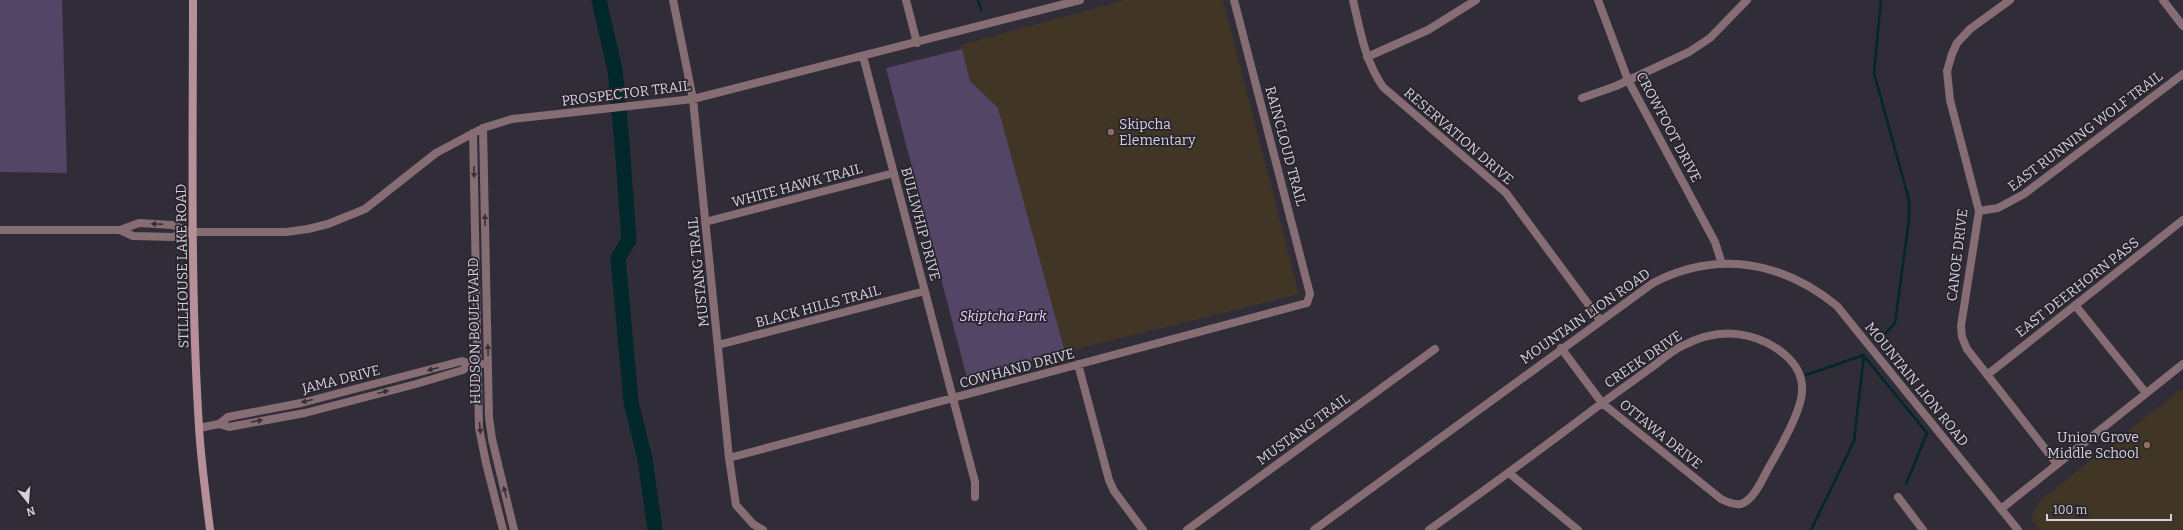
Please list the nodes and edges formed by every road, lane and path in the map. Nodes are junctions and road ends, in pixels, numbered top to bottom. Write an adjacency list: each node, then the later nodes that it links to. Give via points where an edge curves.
1 (193, 0): 29 (main road, STILLHOUSE LAKE ROAD)
2 (673, 0): 20 (street, MUSTANG TRAIL)
3 (906, 0): 14 (street)
4 (1080, 0): 12 (street, PROSPECTOR TRAIL)
5 (1234, 0): 32 (street, RAINCLOUD TRAIL, via 1310,294)
6 (1353, 0): 16 (street, RESERVATION DRIVE)
7 (1476, 0): 16 (street, via 1428,30)
8 (1598, 0): 18 (street, CROWFOOT DRIVE)
9 (1748, 0): 18 (street, via 1710,38 1689,52)
10 (2163, 0): 13 (street)
11 (2004, 2): 24 (street, CANOE DRIVE, via 1970,29 1957,43 1947,71 1950,100)
12 (1053, 4): 14 (street, PROSPECTOR TRAIL)
13 (2183, 26)
14 (917, 42): 15 (street, PROSPECTOR TRAIL)
15 (863, 56): 20 (street, PROSPECTOR TRAIL); 23 (street, BULLWHIP DRIVE)
16 (1367, 57): 34 (street, RESERVATION DRIVE, via 1384,87 1506,193)
17 (2183, 74): 24 (street, EAST RUNNING WOLF TRAIL, via 2024,194 1998,208)
18 (1628, 80): 19 (street); 30 (street, CROWFOOT DRIVE, via 1715,242)
19 (1582, 98)
20 (693, 99): 21 (street, PROSPECTOR TRAIL, via 512,120); 26 (street, MUSTANG TRAIL)
21 (483, 128): 22 (street, PROSPECTOR TRAIL); 39 (street, HUDSON BOULEVARD, one-way to 21)
22 (473, 133): 29 (street, PROSPECTOR TRAIL, via 436,153 364,209 338,221 286,232); 38 (street, HUDSON BOULEVARD, one-way to 38)
23 (894, 173): 26 (street, WHITE HAWK TRAIL); 31 (street, BULLWHIP DRIVE)
24 (1979, 211): 42 (street, CANOE DRIVE, via 1961,326 1967,349)
25 (2183, 220): 33 (street, EAST DEERHORN PASS)
26 (706, 222): 35 (street, MUSTANG TRAIL)
27 (0, 230): 28 (street, PROSPECTOR TRAIL)
28 (120, 230): 29 (street, PROSPECTOR TRAIL, via 133,236 173,237); 29 (street, PROSPECTOR TRAIL, one-way to 28, via 172,225 139,223)
29 (193, 232): 46 (main road, STILLHOUSE LAKE ROAD)
30 (1722, 264): 34 (street, MOUNTAIN LION ROAD, via 1700,266 1665,276); 53 (street, MOUNTAIN LION ROAD, via 1765,267 1781,272 1802,281 1837,306)
31 (925, 291): 35 (street, BLACK HILLS TRAIL); 44 (street, BULLWHIP DRIVE)
32 (1309, 299): 40 (street, COWHAND DRIVE, via 1307,303)
33 (2075, 305): 42 (street, EAST DEERHORN PASS); 43 (street)
34 (1600, 320): 36 (street, MOUNTAIN LION ROAD)
35 (718, 345): 47 (street, MUSTANG TRAIL)
36 (1561, 348): 45 (street, OTTAWA DRIVE); 60 (street, MOUNTAIN LION ROAD)
37 (1435, 349): 59 (street, MUSTANG TRAIL)
38 (474, 364): 39 (street, JAMA DRIVE); 46 (street, JAMA DRIVE, via 463,370 416,384 305,412 229,427 218,424); 55 (street, HUDSON BOULEVARD, one-way to 55, via 482,448)
39 (488, 364): 56 (street, HUDSON BOULEVARD, one-way to 39, via 492,439)
40 (1078, 364): 44 (street, COWHAND DRIVE); 58 (street, via 1109,480 1114,491)
41 (2183, 364): 43 (street)
42 (1987, 375): 48 (street, CANOE DRIVE)
43 (2146, 393): 48 (street)
44 (953, 399): 47 (street, COWHAND DRIVE); 50 (street, BULLWHIP DRIVE, via 975,482)
45 (1602, 403): 49 (street, CREEK DRIVE); 52 (street, OTTAWA DRIVE, via 1721,499 1732,504); 52 (street, CREEK DRIVE, via 1681,346 1714,334 1732,333 1749,336 1784,353 1800,376 1803,390 1800,404 1775,458 1753,495)
46 (199, 428): 54 (main road, STILLHOUSE LAKE ROAD)
47 (730, 458): 57 (street, MUSTANG TRAIL, via 736,505 753,524)
48 (2057, 464): 53 (street)
49 (1509, 473): 61 (street, CREEK DRIVE); 62 (street)
50 (975, 497)
51 (1898, 497): 63 (street)
52 (1742, 504)
53 (2001, 509): 64 (street, MOUNTAIN LION ROAD)
54 (210, 530)
55 (503, 530)
56 (514, 530)
57 (763, 530)
58 (1143, 530)
59 (1187, 530)
60 (1314, 530)
61 (1429, 530)
62 (1578, 530)
63 (1923, 530)
64 (2018, 530)

